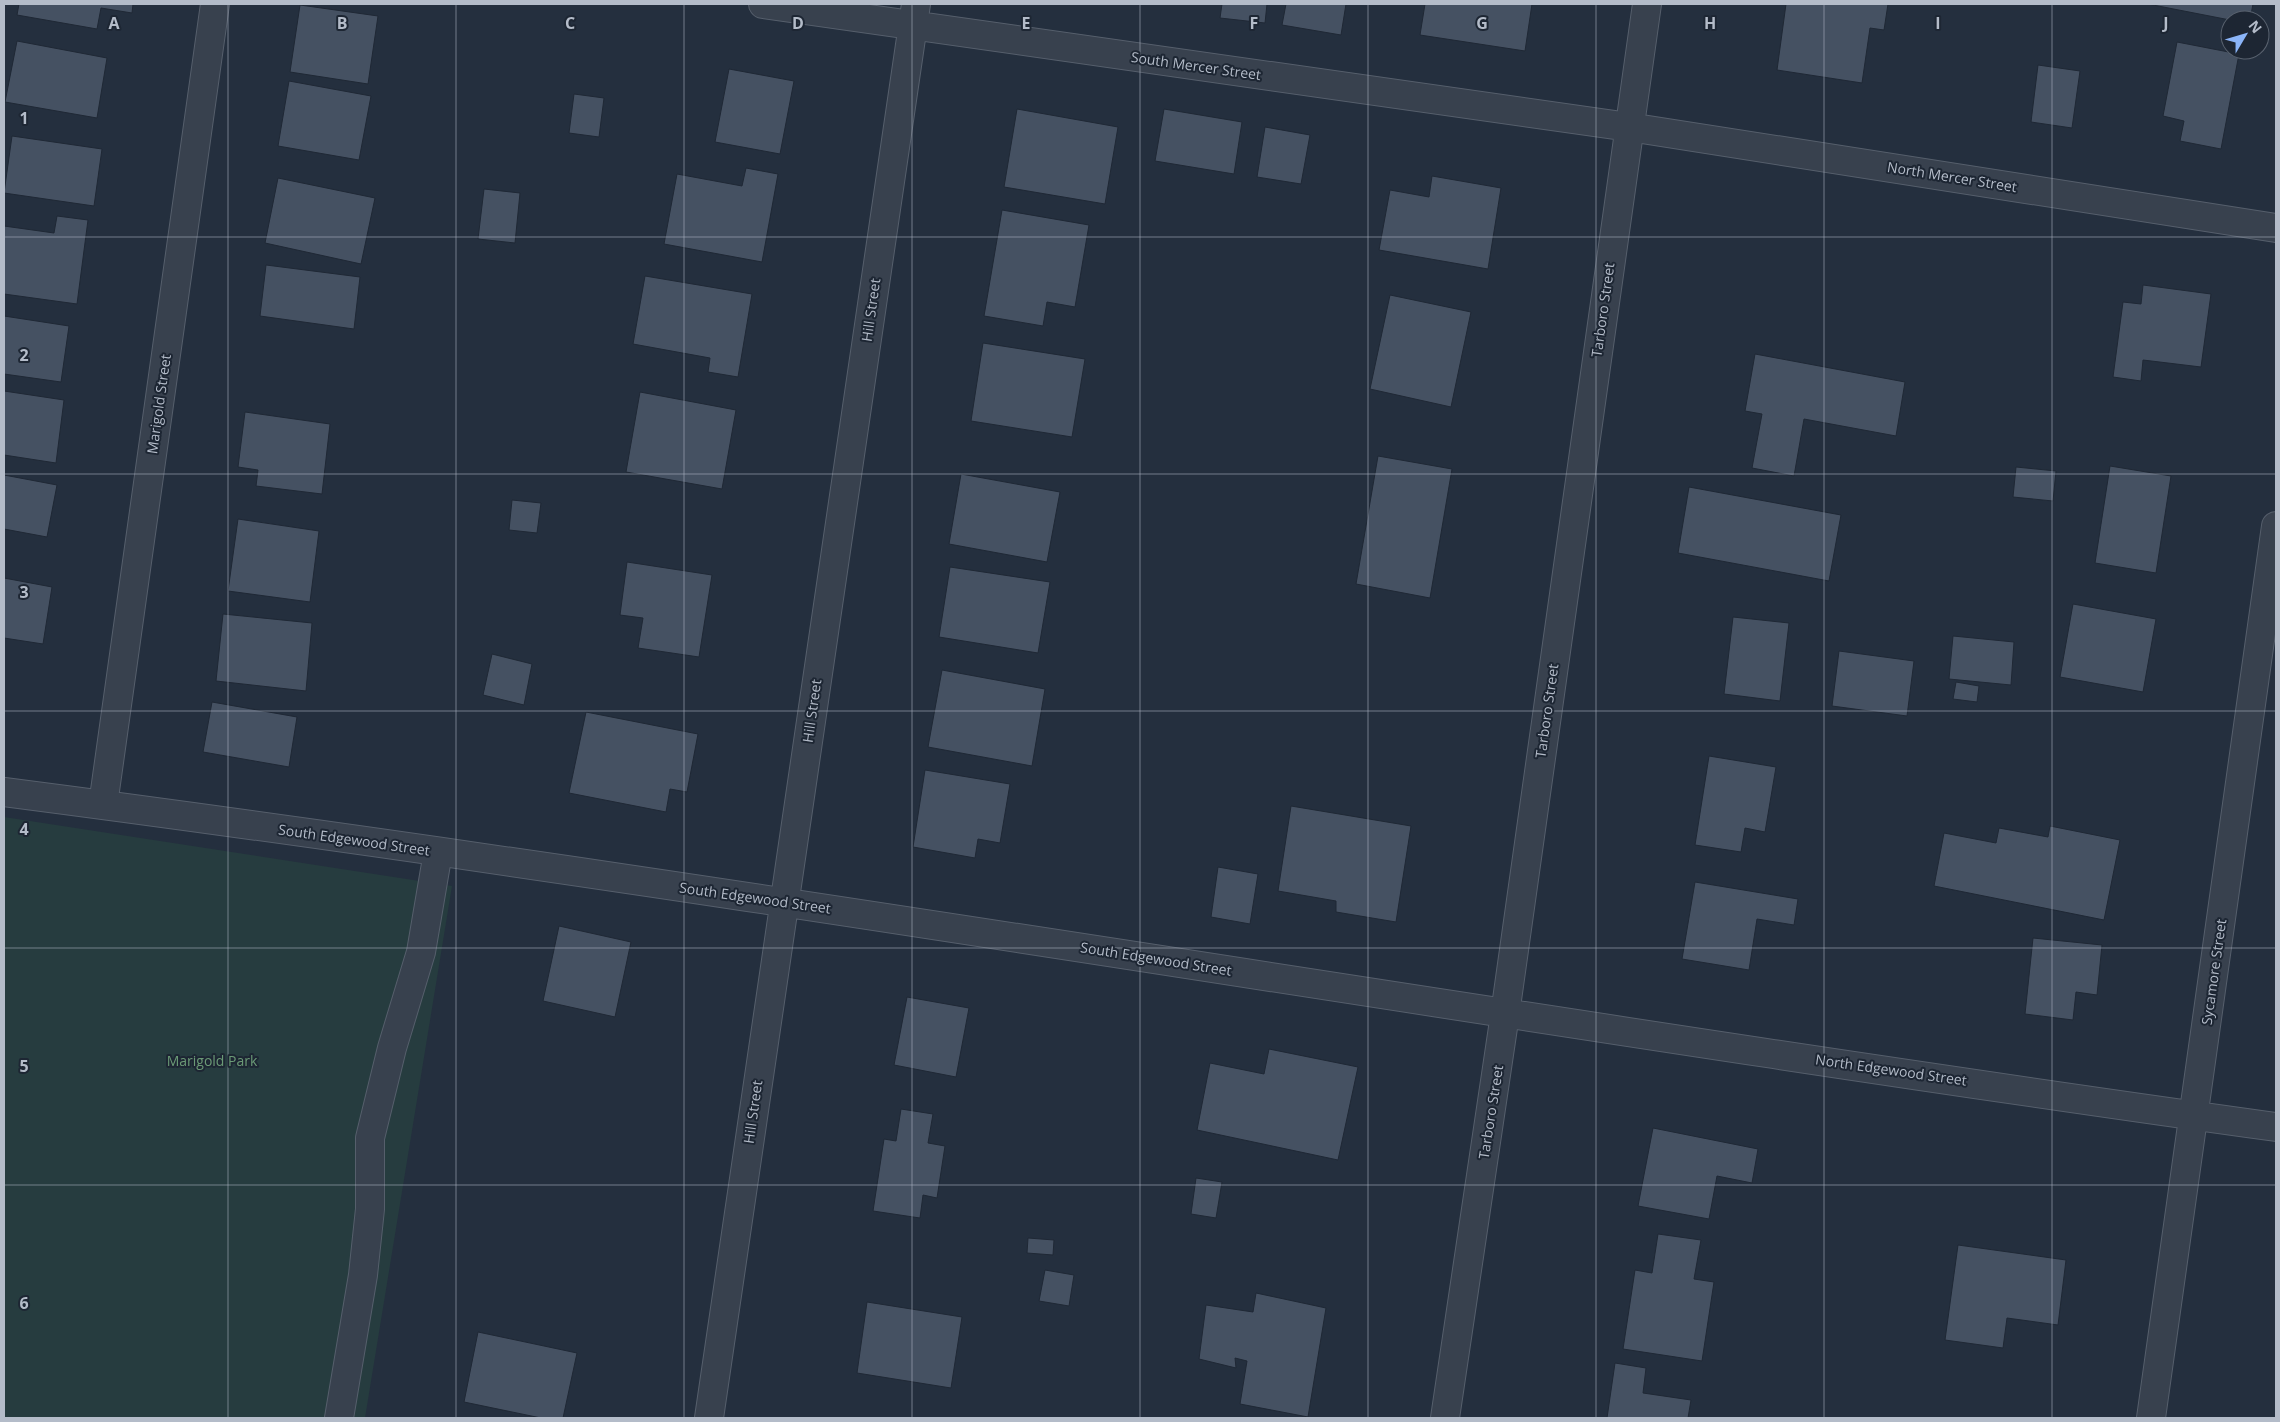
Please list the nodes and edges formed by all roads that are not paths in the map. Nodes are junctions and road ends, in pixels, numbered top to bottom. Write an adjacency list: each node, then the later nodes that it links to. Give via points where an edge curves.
1 (215, 4): 9 (street, Marigold Street)
2 (763, 4): 4 (street, South Mercer Street)
3 (1647, 4): 5 (street, Tarboro Street)
4 (915, 15): 5 (street, South Mercer Street); 11 (street, Hill Street)
5 (1629, 127): 6 (street, North Mercer Street); 12 (street, Tarboro Street)
6 (2276, 228)
7 (2276, 526): 13 (street, Sycamore Street)
8 (4, 792): 9 (street, South Edgewood Street)
9 (103, 805): 10 (street, South Edgewood Street)
10 (438, 852): 11 (street, South Edgewood Street); 15 (street, via 422,952 392,1048 370,1138 370,1209 363,1275)
11 (784, 902): 12 (street, South Edgewood Street); 16 (street, Hill Street)
12 (1506, 1014): 13 (street, North Edgewood Street); 17 (street, Tarboro Street)
13 (2194, 1115): 14 (street, North Edgewood Street); 18 (street, Sycamore Street)
14 (2276, 1127)
15 (339, 1418)
16 (709, 1418)
17 (1445, 1418)
18 (2151, 1418)

